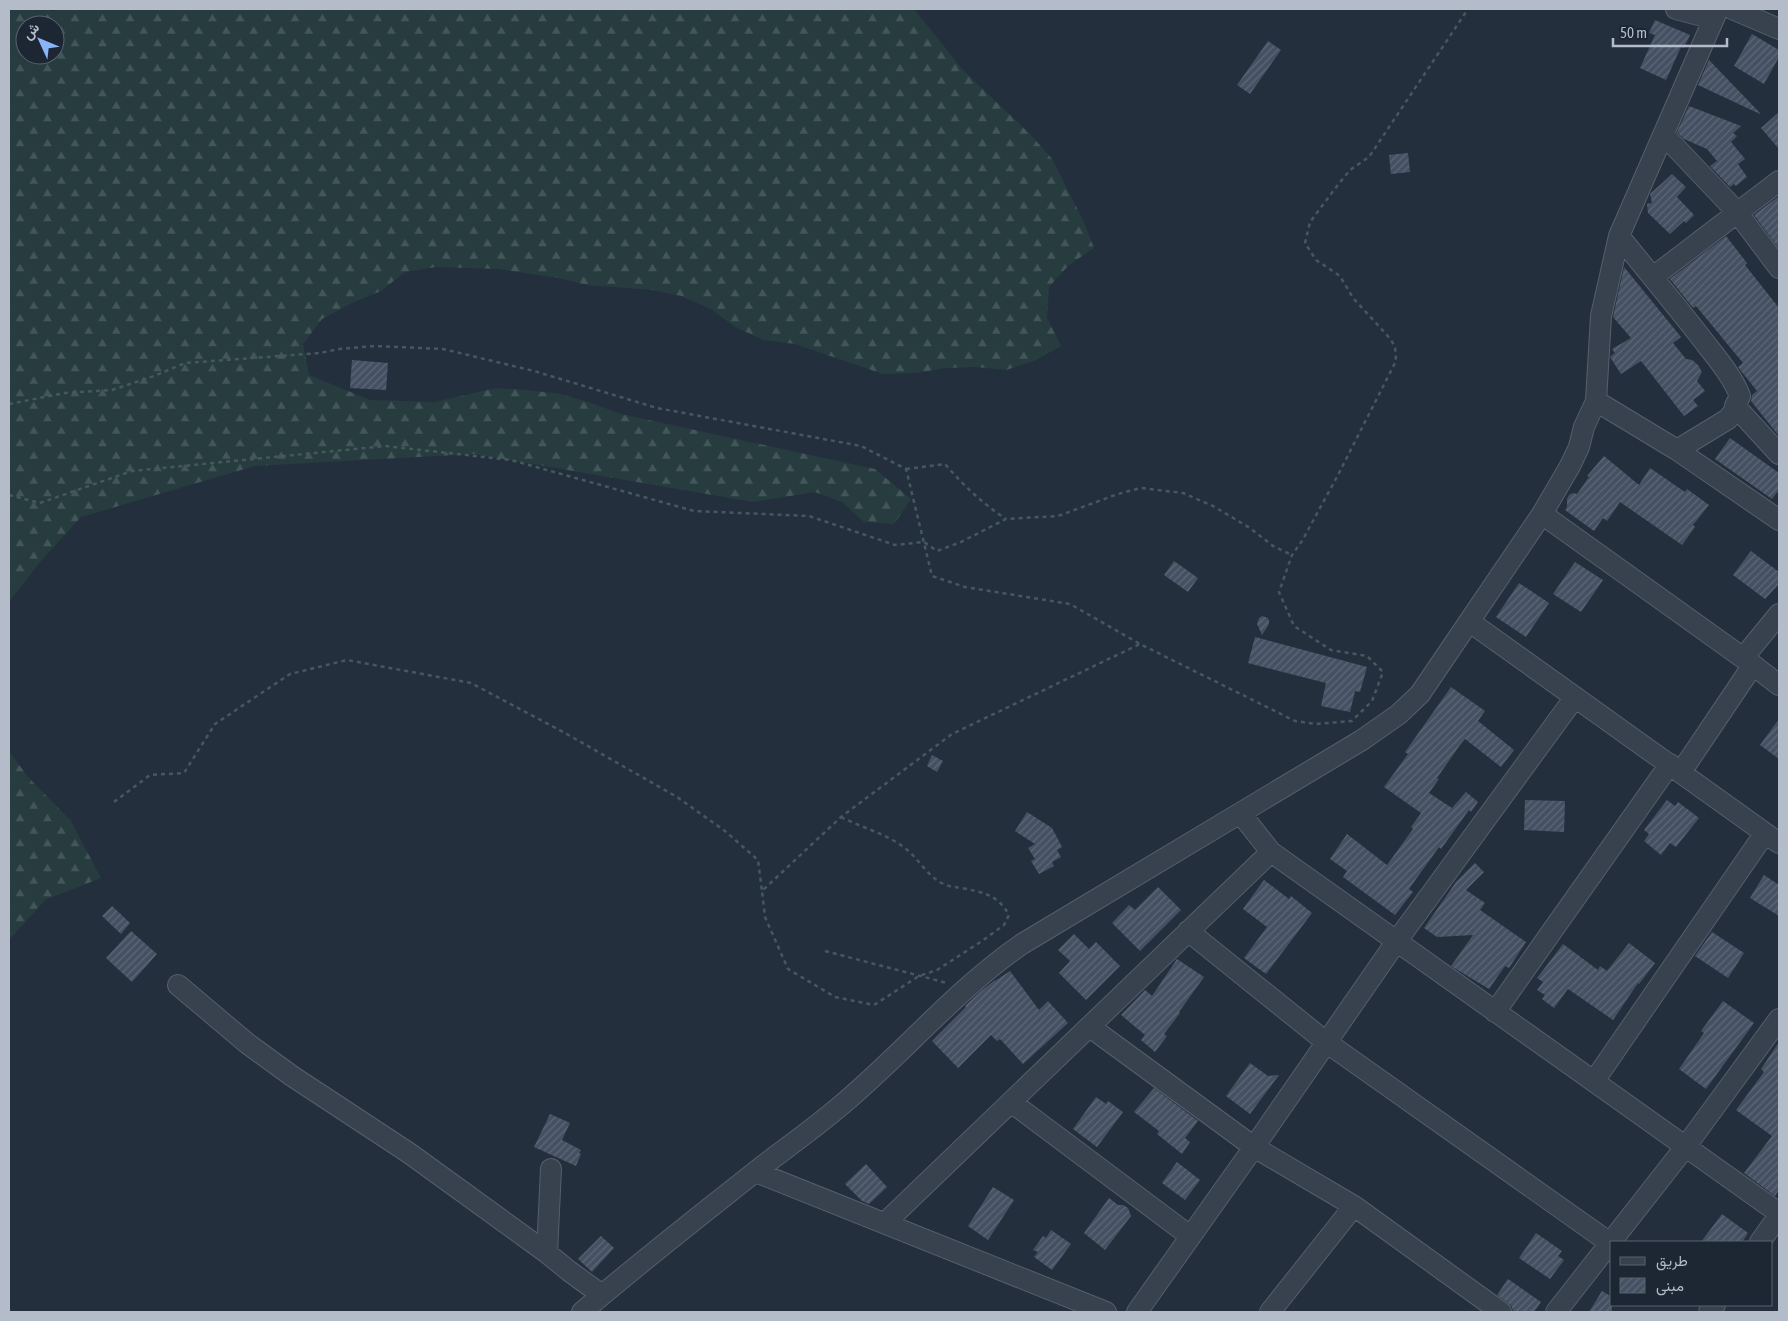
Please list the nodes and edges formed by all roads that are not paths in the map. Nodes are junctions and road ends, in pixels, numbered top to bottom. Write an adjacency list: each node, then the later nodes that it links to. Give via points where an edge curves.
1 (1676, 9): 3 (street)
2 (1732, 9): 4 (street)
3 (1715, 14): 5 (street)
4 (1779, 29)
5 (1664, 135): 7 (street); 8 (street)
6 (1779, 181): 7 (street)
7 (1737, 212): 9 (street); 10 (street)
8 (1618, 236): 10 (street); 11 (street, via 1601,316)
9 (1779, 268)
10 (1653, 277): 12 (street, via 1733,381 1740,396)
11 (1596, 401): 13 (street); 15 (street, via 1570,466)
12 (1735, 406): 13 (street, via 1728,419); 14 (street)
13 (1677, 450): 16 (street)
14 (1779, 454)
15 (1542, 514): 18 (street); 19 (street)
16 (1779, 518)
17 (1779, 614): 19 (street)
18 (1470, 622): 21 (street); 23 (street, via 1428,684 1399,714)
19 (1748, 661): 20 (street); 22 (street)
20 (1779, 685)
21 (1576, 697): 22 (street); 27 (street)
22 (1676, 768): 24 (street); 29 (street)
23 (1241, 814): 25 (street); 38 (street, via 1022,944 991,966 839,1107)
24 (1772, 838): 33 (street)
25 (1271, 852): 26 (street); 27 (street)
26 (1188, 932): 31 (street); 32 (street)
27 (1396, 942): 29 (street); 32 (street)
28 (178, 985): 46 (street, via 248,1044 409,1153)
29 (1495, 1012): 33 (street)
30 (1779, 1019): 35 (street)
31 (1090, 1027): 34 (street); 36 (street)
32 (1326, 1042): 36 (street); 45 (street)
33 (1594, 1081): 35 (street)
34 (1011, 1102): 41 (street); 42 (street)
35 (1686, 1146): 40 (street); 43 (street)
36 (1254, 1147): 39 (street); 42 (street)
37 (551, 1169): 46 (street)
38 (756, 1172): 41 (street); 47 (street)
39 (1354, 1206): 51 (street); 52 (street)
40 (1779, 1214): 44 (street)
41 (884, 1224): 49 (street)
42 (1190, 1236): 50 (street)
43 (1612, 1241)
44 (1761, 1241)
45 (1610, 1243): 53 (street)
46 (547, 1253): 47 (street)
47 (602, 1295): 48 (street)
48 (582, 1312)
49 (1106, 1312)
50 (1137, 1312)
51 (1270, 1312)
52 (1500, 1312)
53 (1556, 1312)

